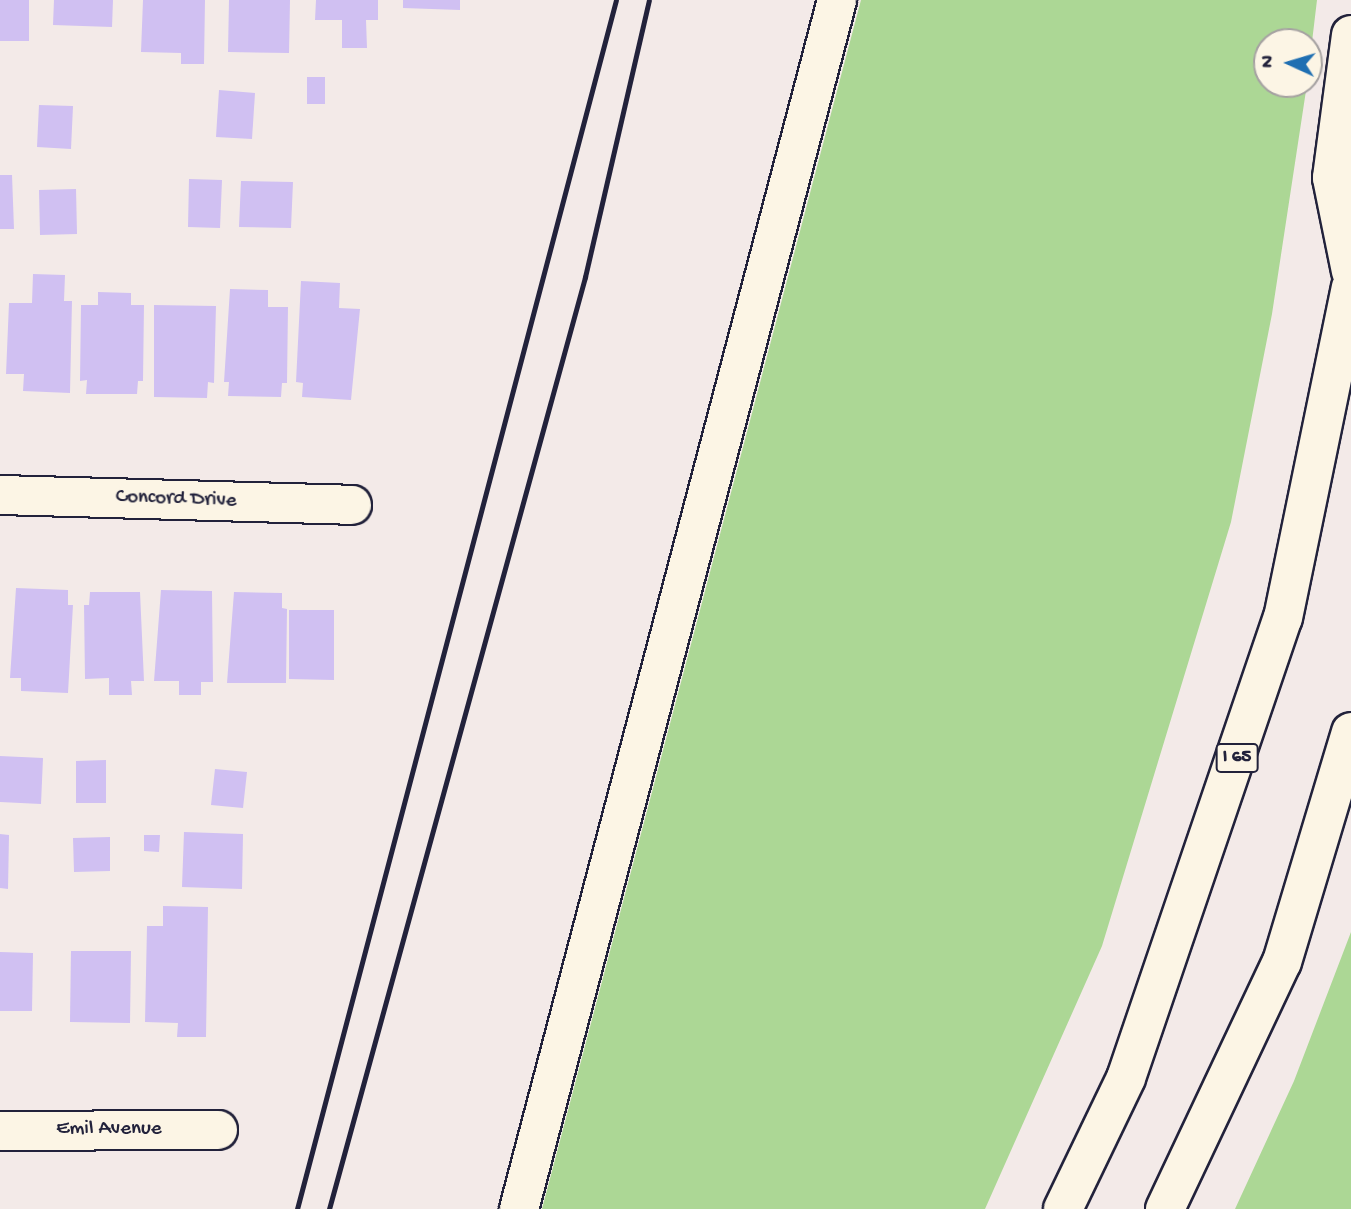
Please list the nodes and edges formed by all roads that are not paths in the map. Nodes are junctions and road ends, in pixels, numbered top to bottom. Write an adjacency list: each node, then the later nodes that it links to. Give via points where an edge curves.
1 (837, 0): 10 (main road)
2 (1351, 35): 3 (main road, via 1332,178)
3 (1351, 271)
4 (1351, 288): 11 (main road, I 65, via 1283,618 1126,1078)
5 (0, 495): 6 (main road, Concord Drive)
6 (352, 505)
7 (1351, 732): 12 (main road, via 1282,962)
8 (0, 1130): 9 (main road, Emil Avenue)
9 (218, 1130)
10 (519, 1209)
11 (1063, 1209)
12 (1165, 1209)

